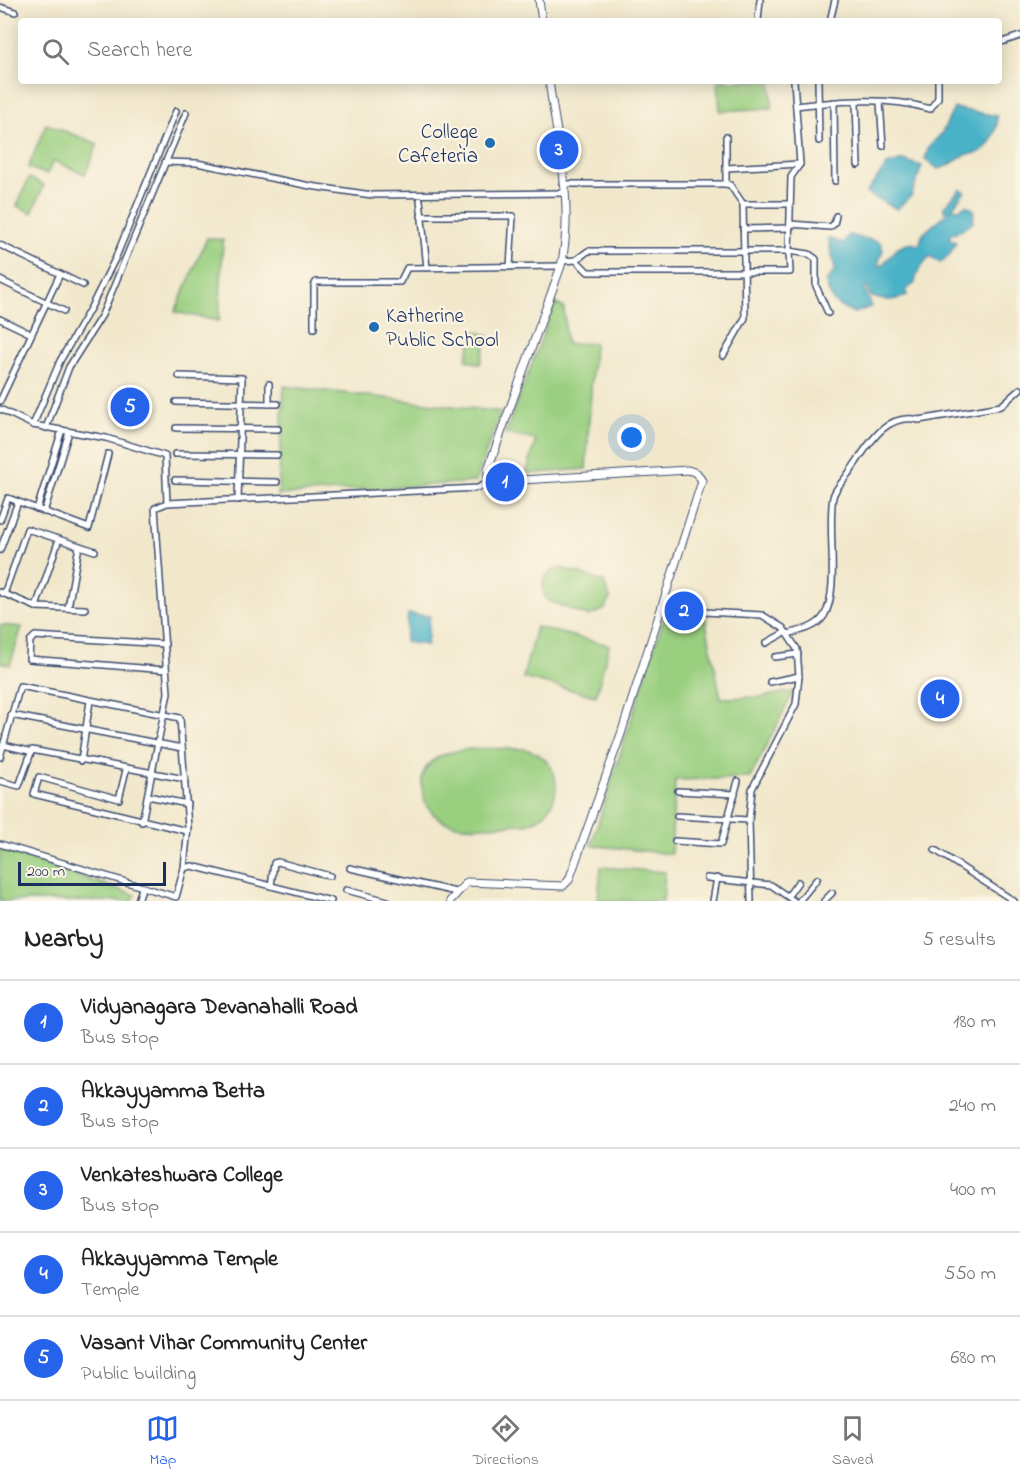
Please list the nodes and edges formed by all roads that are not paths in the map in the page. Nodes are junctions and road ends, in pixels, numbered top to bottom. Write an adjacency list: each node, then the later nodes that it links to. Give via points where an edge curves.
1 (539, 0): 6 (main road)
2 (760, 0): 7 (street)
3 (835, 0): 8 (street)
4 (0, 7): 5 (street)
5 (15, 12)
6 (542, 18)
7 (758, 18)
8 (831, 18)
9 (1020, 36): 10 (street)
10 (1002, 42)
11 (549, 84): 30 (main road)
12 (794, 84): 19 (street)
13 (818, 84): 18 (street)
14 (938, 84): 17 (street, via 938,98 930,109 909,103)
15 (834, 102): 16 (street); 18 (street); 29 (street)
16 (856, 102): 17 (street); 27 (street)
17 (880, 102): 24 (street)
18 (819, 103): 19 (street); 23 (street)
19 (796, 106): 26 (street)
20 (176, 111): 52 (street, via 116,257)
21 (186, 113): 25 (street)
22 (726, 137): 28 (street)
23 (819, 141)
24 (883, 146)
25 (165, 162): 32 (street, via 197,163 372,195); 55 (street)
26 (800, 164): 28 (street); 35 (street, via 791,177)
27 (858, 165)
28 (726, 168): 31 (street)
29 (835, 181)
30 (564, 184): 31 (street); 32 (main road)
31 (726, 184): 34 (street)
32 (565, 193): 44 (main road, via 567,232)
33 (420, 200): 36 (street)
34 (743, 204): 35 (street); 39 (street)
35 (790, 204): 38 (street)
36 (422, 216): 45 (street, via 513,216); 46 (street)
37 (836, 216): 38 (street, via 830,227)
38 (790, 226): 39 (street); 42 (street)
39 (743, 229): 41 (street)
40 (0, 245): 48 (street)
41 (743, 251): 42 (street); 43 (street, via 588,251); 47 (street)
42 (789, 251): 47 (street, via 790,272); 54 (street, via 809,254 816,260 816,286)
43 (576, 260): 44 (street); 47 (street, via 588,272)
44 (562, 263): 45 (street); 85 (main road, via 488,469)
45 (510, 267): 46 (street)
46 (427, 268): 57 (street, via 405,268 400,282 315,283)
47 (743, 272): 59 (street, via 745,318)
48 (60, 274): 50 (street); 51 (street)
49 (0, 280): 51 (street)
50 (83, 285)
51 (46, 303): 53 (street); 58 (street)
52 (91, 307): 55 (street); 61 (street)
53 (64, 311)
54 (828, 313)
55 (102, 315): 62 (street)
56 (0, 319): 58 (street)
57 (314, 328)
58 (31, 334): 65 (street)
59 (723, 356)
60 (179, 376): 67 (street, via 242,378)
61 (53, 378): 62 (street); 71 (street)
62 (63, 382): 72 (street)
63 (269, 384): 68 (street)
64 (1020, 389): 101 (street, via 1001,406 919,420 909,417 892,423 871,439 834,495 832,583 824,616 807,629)
65 (0, 400)
66 (176, 402): 67 (street)
67 (241, 403): 68 (street); 74 (street)
68 (269, 404): 69 (street)
69 (278, 404)
70 (0, 409): 71 (street)
71 (33, 425): 72 (street)
72 (46, 428): 76 (street)
73 (176, 428): 74 (street)
74 (240, 429): 75 (street); 80 (street)
75 (278, 429)
76 (62, 430): 77 (street); 89 (street)
77 (69, 432): 88 (street, via 106,438 165,456); 90 (street)
78 (108, 454): 90 (street, via 89,528)
79 (175, 454): 80 (street)
80 (239, 455): 81 (street); 83 (street)
81 (277, 455)
82 (175, 480): 83 (street)
83 (238, 481): 84 (street); 86 (street)
84 (277, 482)
85 (488, 482): 86 (street, via 477,488); 97 (main road, via 688,470 696,473 702,481)
86 (238, 500): 88 (street)
87 (18, 502): 89 (street); 91 (street, via 8,498); 94 (street)
88 (167, 503): 103 (street, via 155,508)
89 (37, 509): 90 (street)
90 (44, 512)
91 (0, 520)
92 (59, 539): 93 (street); 96 (street, via 27,529); 98 (street)
93 (79, 546): 95 (street); 99 (street)
94 (0, 550)
95 (95, 551)
96 (2, 593): 98 (street)
97 (662, 606): 101 (street, via 684,611 762,615); 147 (main road, via 569,880 563,886 467,882)
98 (36, 607): 99 (street)
99 (68, 609): 100 (street)
100 (85, 609)
101 (787, 633): 102 (street); 104 (street)
102 (766, 643)
103 (165, 644): 106 (street); 106 (street, via 35,636 30,640 28,659)
104 (798, 654): 105 (street); 107 (street)
105 (775, 657)
106 (166, 670): 111 (street)
107 (799, 676): 108 (street); 130 (street, via 796,704 752,789)
108 (770, 682)
109 (90, 701): 110 (street, via 20,686); 111 (street); 112 (street)
110 (11, 715): 112 (street); 113 (street)
111 (165, 715): 114 (street); 115 (street, via 180,718)
112 (86, 730): 114 (street); 118 (street)
113 (3, 744): 116 (street); 117 (street)
114 (158, 744): 115 (street); 120 (street)
115 (182, 748): 121 (street)
116 (29, 751): 118 (street); 122 (street, via 19,786)
117 (0, 757)
118 (81, 761): 119 (street)
119 (126, 770): 120 (street); 131 (street, via 119,799 39,777 34,794)
120 (152, 773): 121 (street); 126 (street)
121 (185, 779): 127 (street)
122 (0, 781)
123 (738, 781): 125 (street)
124 (678, 791): 125 (street)
125 (735, 794): 129 (street)
126 (148, 796): 127 (street); 131 (street)
127 (187, 804): 132 (street)
128 (677, 816): 129 (street)
129 (729, 819): 130 (street); 133 (street, via 722,844)
130 (749, 820): 142 (street)
131 (142, 822): 132 (street)
132 (187, 831): 136 (street)
133 (675, 841)
134 (0, 844): 145 (street)
135 (935, 850): 159 (street)
136 (184, 868): 144 (street, via 192,866); 145 (street, via 176,897)
137 (350, 868): 147 (street)
138 (330, 876): 144 (street, via 278,862 274,863)
139 (707, 878): 140 (street)
140 (717, 878): 142 (street); 154 (street)
141 (817, 879): 157 (street)
142 (752, 882): 149 (street, via 771,885); 155 (street)
143 (798, 882): 149 (street)
144 (271, 886): 151 (street)
145 (142, 888): 150 (street)
146 (346, 890): 152 (street)
147 (456, 892): 153 (main road)
148 (832, 893): 158 (street)
149 (788, 896): 156 (street)
150 (138, 901)
151 (330, 901)
152 (388, 901)
153 (450, 901)
154 (713, 901)
155 (751, 901)
156 (794, 901)
157 (799, 901)
158 (824, 901)
159 (1014, 901)

